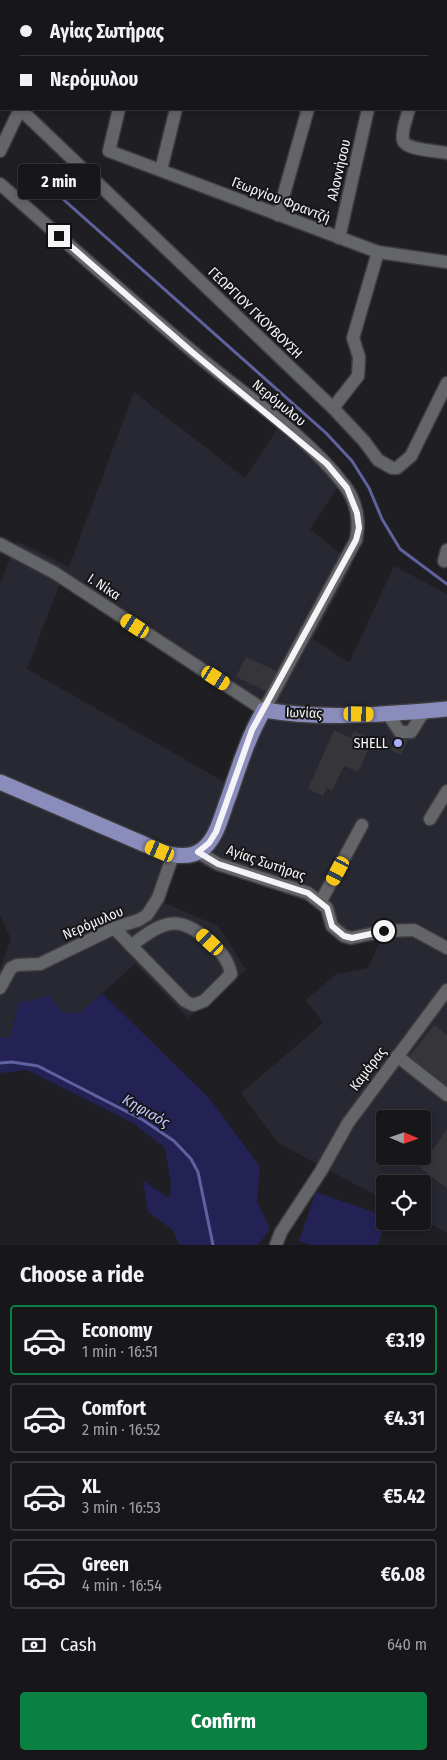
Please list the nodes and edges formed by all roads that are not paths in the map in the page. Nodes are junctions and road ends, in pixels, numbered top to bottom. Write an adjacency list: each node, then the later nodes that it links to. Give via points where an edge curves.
1 (20, 110): 8 (street)
2 (21, 110): 17 (street, ΓΕΩΡΓΙΟΥ ΓΚΟΥΒΟΥΣΗ)
3 (119, 110): 10 (street, Γεωργίου Φραντζή, via 109,151)
4 (176, 110): 10 (street)
5 (308, 110): 12 (street)
6 (368, 110): 13 (street, Αλοννήσου)
7 (409, 110): 9 (street, via 402,138 404,143 409,147)
8 (0, 151)
9 (447, 153)
10 (161, 170): 12 (street, Γεωργίου Φραντζή)
11 (0, 184): 19 (street, Νερόμυλου, via 192,352 298,438 327,464 347,488 357,513 359,528 356,540)
12 (278, 215): 13 (street, Γεωργίου Φραντζή)
13 (339, 238): 14 (street, Γεωργίου Φραντζή)
14 (378, 252): 15 (street, Γεωργίου Φραντζή); 17 (street, via 353,338 359,357 358,376)
15 (447, 262)
16 (447, 383): 17 (street, ΓΕΩΡΓΙΟΥ ΓΚΟΥΒΟΥΣΗ, via 411,456 397,468 378,460)
17 (333, 408)
18 (0, 544): 19 (street, Ι. Νίκα, via 55,573)
19 (264, 710): 20 (main road, Ιωνίας, via 388,714); 25 (main road, via 252,730 216,832)
20 (447, 710)
21 (0, 782): 26 (main road)
22 (447, 791): 23 (street)
23 (430, 819)
24 (362, 825): 27 (street)
25 (198, 852): 26 (main road); 27 (street, Αγίας Σωτήρας, via 218,864 308,893)
26 (173, 856): 28 (street, Νερόμυλου, via 158,898 147,915)
27 (321, 901): 30 (street, via 327,908 332,926 344,936 352,938 384,931 414,930)
28 (114, 928): 29 (street); 31 (street, Νερόμυλου, via 40,964 16,965)
29 (131, 946): 29 (street, via 185,1001 193,1004 204,1001 231,974 224,954 186,924 162,924)
30 (447, 948)
31 (0, 988)
32 (447, 990): 33 (street, Καμάρας)
33 (397, 1056): 34 (street); 35 (street, Καμάρας, via 348,1123 321,1172 285,1224)
34 (447, 1095)
35 (276, 1245)

